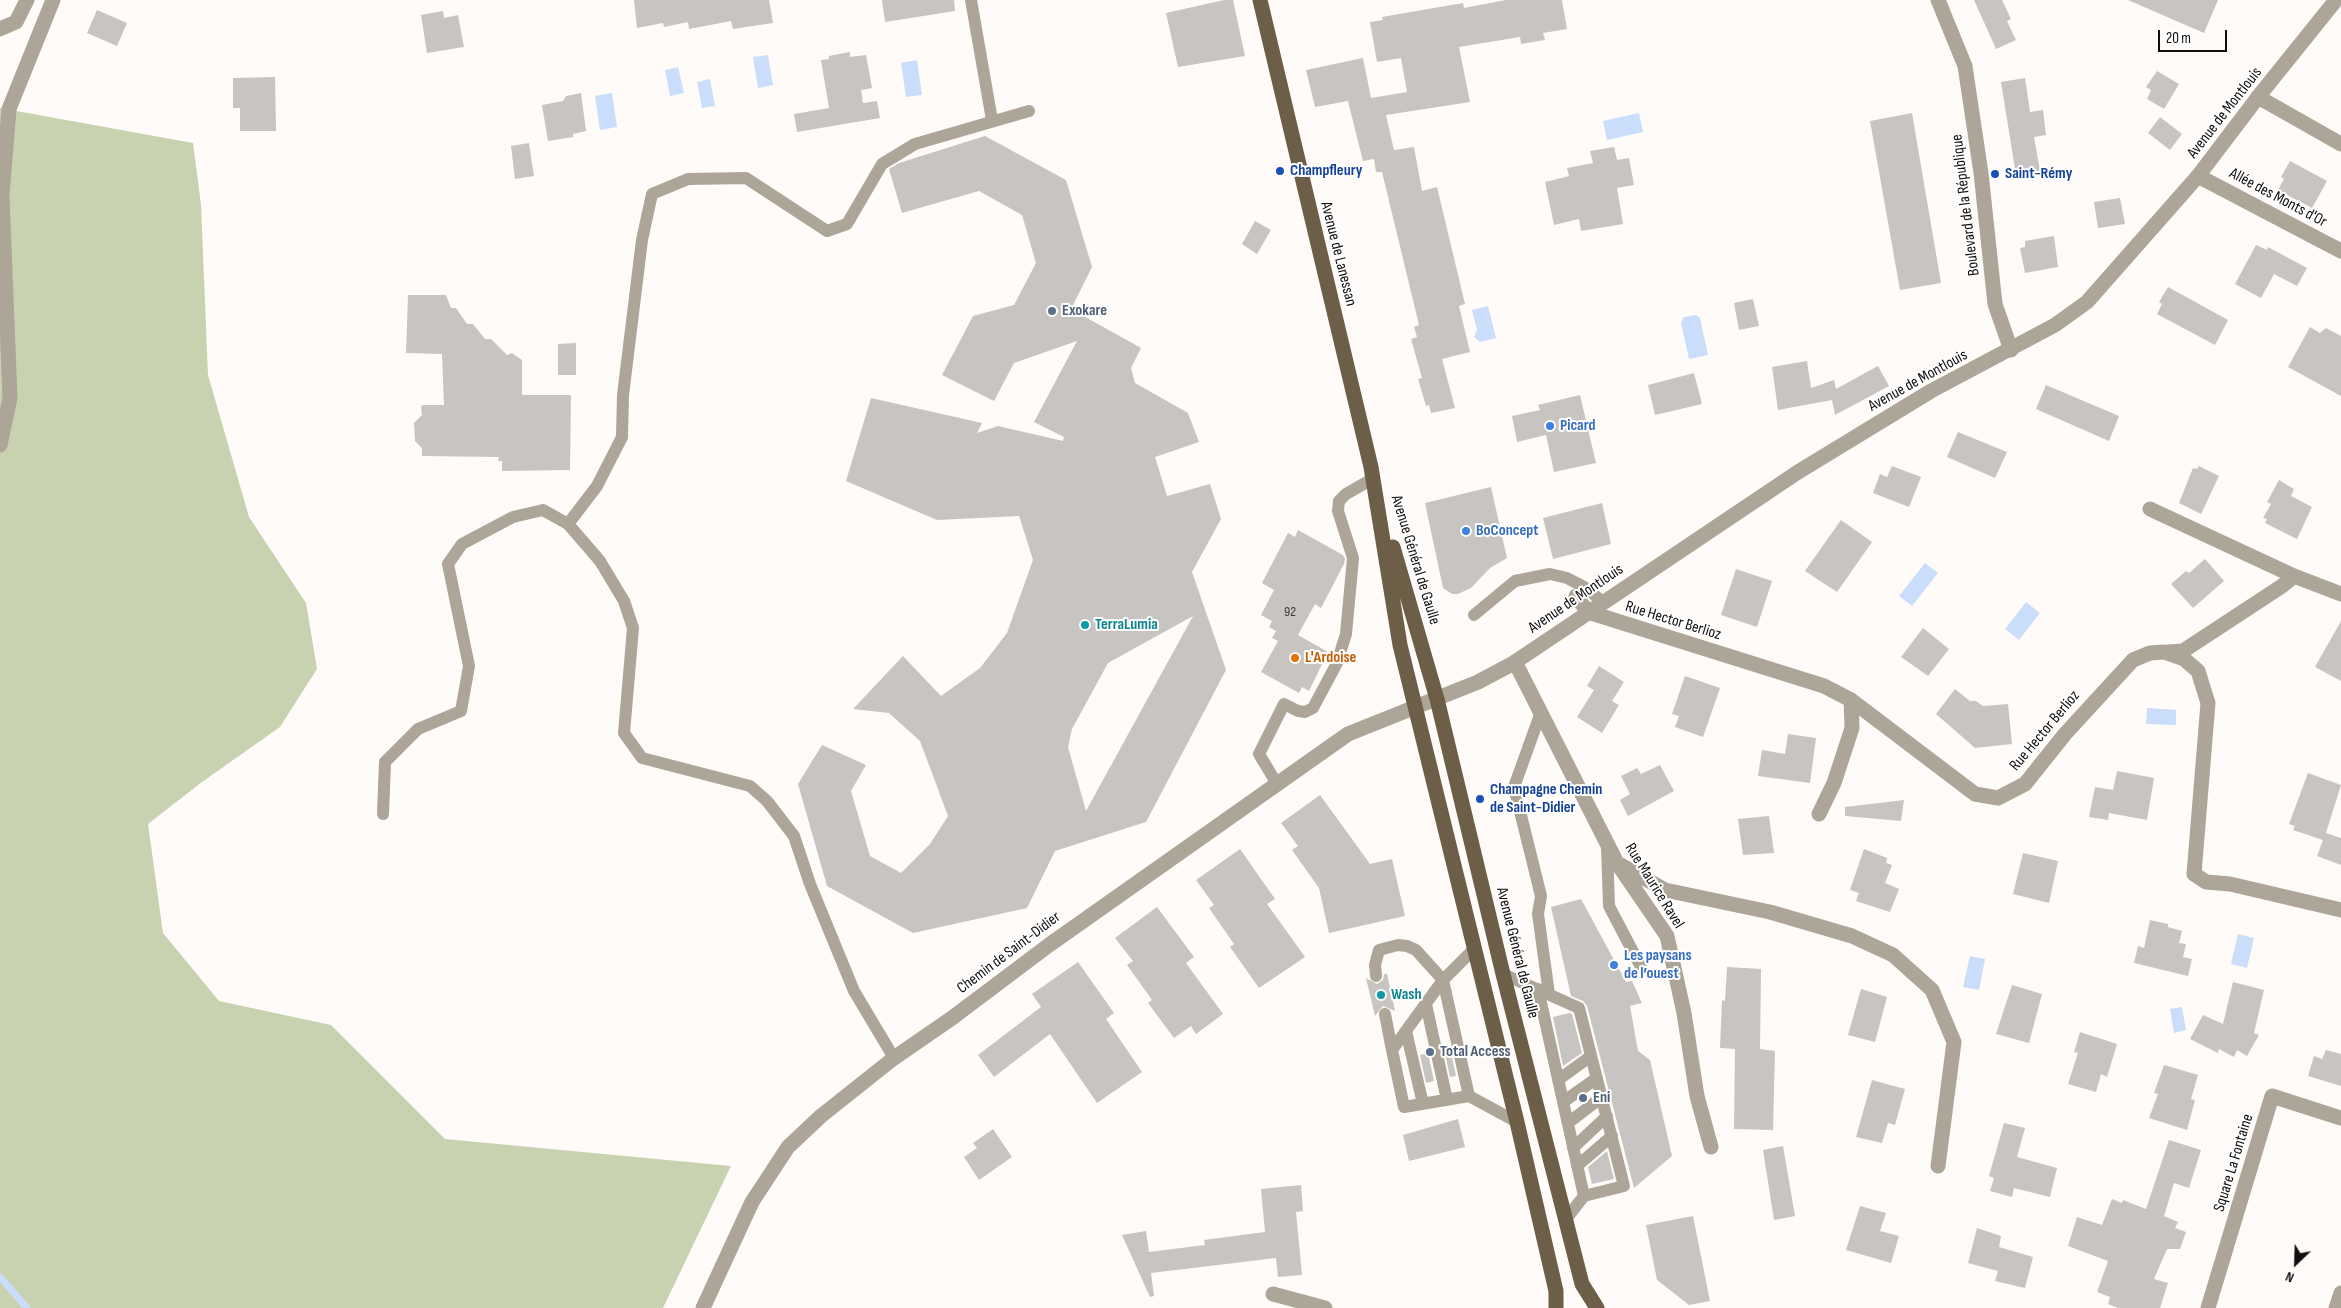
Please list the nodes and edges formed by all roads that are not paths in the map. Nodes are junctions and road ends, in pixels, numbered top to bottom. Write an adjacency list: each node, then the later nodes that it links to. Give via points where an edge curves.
1 (27, 0): 7 (street, via 16,22)
2 (53, 0): 15 (street, via 9,109 2,196 10,398)
3 (971, 0): 10 (lane)
4 (1260, 0): 16 (main road, Avenue de Lanessan)
5 (1938, 0): 14 (street, Boulevard de la République, via 1965,66 1995,304)
6 (2336, 0): 8 (street, Avenue de Montlouis)
7 (0, 28)
8 (2258, 97): 11 (street); 12 (street, Avenue de Montlouis)
9 (1028, 110): 10 (lane)
10 (992, 120): 18 (lane, via 915,144 882,164 847,224 827,231 746,178 688,179 652,194 640,259 623,394 622,437 597,486)
11 (2341, 144)
12 (2198, 176): 13 (street, Allée des Monts d'Or); 14 (street, Avenue de Montlouis, via 2087,302)
13 (2341, 251)
14 (2011, 350): 22 (street, Avenue de Montlouis, via 1931,391 1798,472)
15 (0, 445)
16 (1374, 483): 27 (main road, Avenue Général de Gaulle); 29 (main road, Avenue Général de Gaulle, via 1400,645); 31 (lane, via 1346,494 1339,501 1338,511 1353,558 1346,634 1337,663 1313,708 1305,712 1284,704 1259,754)
17 (2150, 509): 19 (street)
18 (568, 524): 32 (lane, via 543,510 513,517 462,544 448,564 469,666 461,711 418,729 385,762); 48 (lane, via 600,561 624,601 633,628 624,733 642,758 750,786 767,801 794,836 854,991)
19 (2294, 576): 20 (street); 25 (street, Rue Hector Berlioz, via 2183,651)
20 (2341, 594)
21 (1576, 596): 23 (street)
22 (1602, 602): 23 (street, Avenue de Montlouis); 24 (lane, via 1588,589 1567,578 1550,574 1515,581)
23 (1588, 612): 26 (street, Avenue de Montlouis); 28 (street, Rue Hector Berlioz, via 1824,686)
24 (1474, 615)
25 (2164, 652): 28 (street, Rue Hector Berlioz, via 2150,653 2133,660 2065,734 2025,784 1998,798 1975,794); 36 (street, via 2184,658 2198,672 2208,703 2194,874 2206,882 2230,884)
26 (1515, 662): 27 (street, Avenue de Montlouis, via 1486,679); 30 (street, Rue Maurice Ravel)
27 (1437, 700): 29 (street, Avenue de Montlouis); 39 (main road, Avenue Général de Gaulle)
28 (1851, 700): 33 (street, via 1852,728 1834,783)
29 (1416, 708): 31 (street, Chemin de Saint-Didier, via 1348,734); 37 (main road, Avenue Général de Gaulle)
30 (1541, 712): 34 (street, Rue Maurice Ravel); 42 (lane, via 1514,786 1541,896 1538,914)
31 (1277, 784): 48 (street, Chemin de Saint-Didier)
32 (383, 814)
33 (1819, 814)
34 (1607, 843): 35 (street, Rue Maurice Ravel); 38 (lane, via 1609,906)
35 (1618, 864): 61 (street, Rue Maurice Ravel, via 1667,936 1684,1013 1696,1096); 64 (street, via 1665,890 1770,912 1852,936 1893,955 1932,990 1954,1042)
36 (2341, 910)
37 (1474, 949): 41 (lane); 58 (main road, Avenue Général de Gaulle)
38 (1642, 969)
39 (1503, 974): 42 (lane); 66 (main road, Avenue Général de Gaulle)
40 (1376, 976): 41 (lane, via 1379,950 1398,945 1416,950)
41 (1443, 980): 43 (lane); 51 (lane)
42 (1544, 992): 47 (lane, via 1579,1008); 50 (lane)
43 (1426, 1004): 45 (lane); 53 (lane)
44 (1385, 1014): 46 (lane)
45 (1406, 1031): 46 (lane); 55 (lane)
46 (1392, 1050): 55 (lane, via 1404,1107)
47 (1591, 1056): 49 (lane); 50 (lane)
48 (894, 1058): 69 (street, Chemin de Saint-Didier, via 821,1116 788,1147 752,1202)
49 (1597, 1078): 52 (lane); 54 (lane)
50 (1558, 1080): 54 (lane)
51 (1469, 1096): 53 (lane); 58 (lane)
52 (1602, 1097): 56 (lane); 59 (lane)
53 (1447, 1100): 55 (lane)
54 (1563, 1102): 59 (lane)
55 (1423, 1104)
56 (1607, 1116): 60 (lane); 62 (lane)
57 (2341, 1118): 73 (street, Square La Fontaine, via 2272,1096)
58 (1516, 1122): 71 (main road, Avenue Général de Gaulle, via 1556,1292)
59 (1568, 1123): 62 (lane)
60 (1612, 1136): 63 (lane); 65 (lane, via 1624,1186)
61 (1711, 1147)
62 (1573, 1148): 63 (lane)
63 (1577, 1166): 65 (lane)
64 (1938, 1166)
65 (1584, 1196): 66 (lane)
66 (1566, 1219): 72 (main road, Avenue Général de Gaulle, via 1582,1284)
67 (2341, 1293): 74 (street)
68 (1273, 1294): 70 (street)
69 (703, 1308)
70 (1326, 1308)
71 (1556, 1308)
72 (1598, 1308)
73 (2208, 1308)
74 (2336, 1308)

